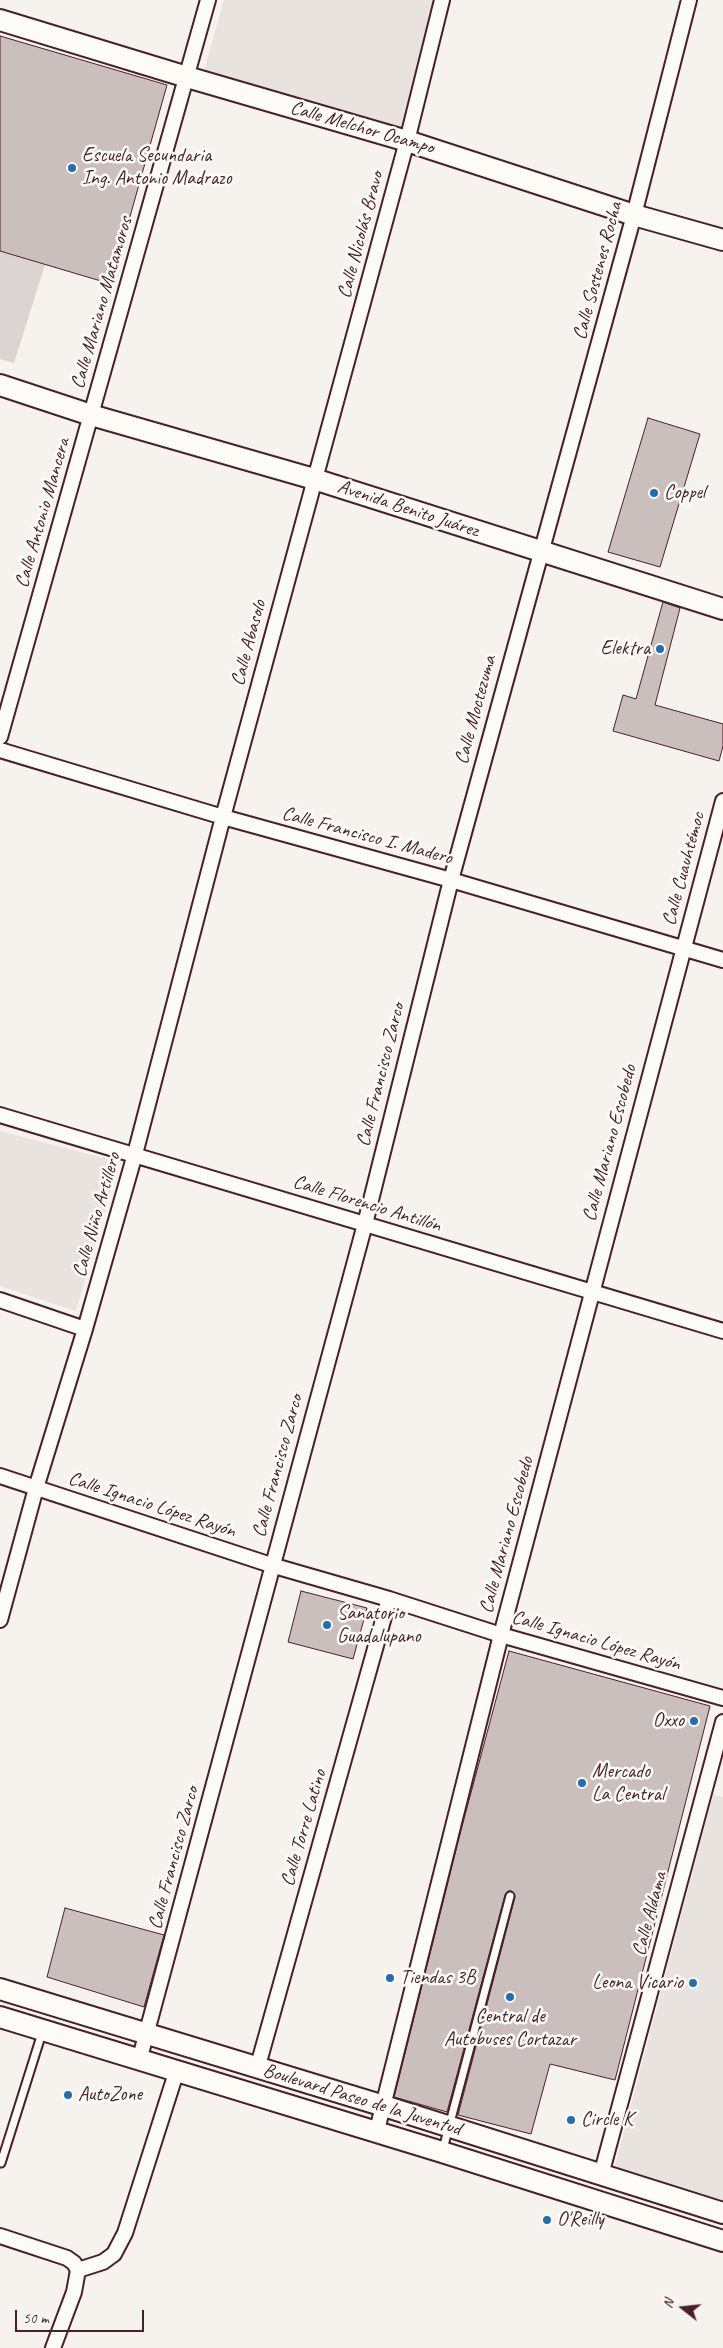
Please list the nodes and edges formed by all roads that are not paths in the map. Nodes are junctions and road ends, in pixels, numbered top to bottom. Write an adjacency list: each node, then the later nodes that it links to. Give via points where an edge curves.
1 (208, 0): 5 (street, Calle Mariano Matamoros)
2 (442, 0): 6 (street, Calle Nicolás Bravo)
3 (689, 0): 7 (street, Calle Sostenes Rocha)
4 (0, 20): 5 (main road, Calle Melchor Ocampo)
5 (187, 77): 6 (main road, Calle Melchor Ocampo); 10 (street, Calle Mariano Matamoros)
6 (407, 141): 7 (main road, Calle Melchor Ocampo); 11 (street, Calle Nicolás Bravo)
7 (634, 215): 8 (main road, Calle Melchor Ocampo); 12 (street, Calle Sostenes Rocha)
8 (723, 240)
9 (0, 385): 10 (main road, Avenida Benito Juárez)
10 (91, 415): 11 (main road, Avenida Benito Juárez); 14 (street, Calle Antonio Mancera)
11 (314, 480): 12 (main road, Avenida Benito Juárez); 17 (street, Calle Abasolo)
12 (540, 551): 13 (main road, Avenida Benito Juárez); 18 (street, Calle Moctezuma)
13 (723, 609)
14 (0, 737)
15 (0, 750): 17 (street, Calle Francisco I. Madero)
16 (723, 801): 19 (street, Calle Cuauhtémoc)
17 (223, 817): 18 (street, Calle Francisco I. Madero); 22 (street, Calle Niño Artillero)
18 (451, 880): 19 (street, Calle Francisco I. Madero); 23 (street, Calle Francisco Zarco)
19 (683, 948): 20 (street, Calle Francisco I. Madero); 24 (street, Calle Mariano Escobedo)
20 (723, 960)
21 (0, 1115): 22 (street, Calle Florencio Antillón)
22 (135, 1154): 23 (street, Calle Florencio Antillón); 26 (street, Calle Niño Artillero)
23 (365, 1224): 24 (street, Calle Florencio Antillón); 30 (street, Calle Francisco Zarco)
24 (591, 1292): 27 (street, Calle Florencio Antillón); 33 (street, Calle Mariano Escobedo)
25 (0, 1300): 26 (street)
26 (85, 1329): 29 (street, Calle Niño Artillero)
27 (723, 1331)
28 (0, 1476): 29 (street, Calle Ignacio López Rayón)
29 (36, 1488): 30 (street, Calle Ignacio López Rayón); 32 (street, Calle Niño Artillero)
30 (271, 1565): 31 (street, Calle Ignacio López Rayón); 40 (street, Calle Francisco Zarco)
31 (389, 1599): 33 (street, Calle Ignacio López Rayón); 42 (street, Calle Torre Latino)
32 (0, 1620)
33 (501, 1635): 34 (street, Calle Ignacio López Rayón); 44 (street, Calle Mariano Escobedo)
34 (723, 1698)
35 (723, 1722): 49 (street, Calle Aldama)
36 (510, 1896): 45 (lane)
37 (0, 1989): 40 (main road, Boulevard Paseo de la Juventud)
38 (0, 2017): 39 (main road, Boulevard Paseo de la Juventud)
39 (43, 2030): 41 (main road, Boulevard Paseo de la Juventud); 48 (lane)
40 (147, 2035): 41 (street, Calle Francisco Zarco); 42 (main road, Boulevard Paseo de la Juventud)
41 (139, 2061): 43 (main road, Boulevard Paseo de la Juventud)
42 (257, 2069): 44 (main road, Boulevard Paseo de la Juventud)
43 (176, 2072): 46 (main road, Boulevard Paseo de la Juventud); 53 (street, via 125,2232 114,2254 103,2262)
44 (384, 2106): 45 (main road, Boulevard Paseo de la Juventud); 46 (street, Calle Mariano Escobedo)
45 (449, 2126): 47 (lane); 49 (main road, Boulevard Paseo de la Juventud)
46 (376, 2134): 47 (main road, Boulevard Paseo de la Juventud)
47 (442, 2152): 52 (main road, Boulevard Paseo de la Juventud)
48 (1, 2163)
49 (601, 2175): 50 (main road, Boulevard Paseo de la Juventud)
50 (723, 2213)
51 (0, 2236): 53 (street, via 67,2258)
52 (723, 2241)
53 (78, 2270): 54 (street, via 74,2292)
54 (53, 2348)

